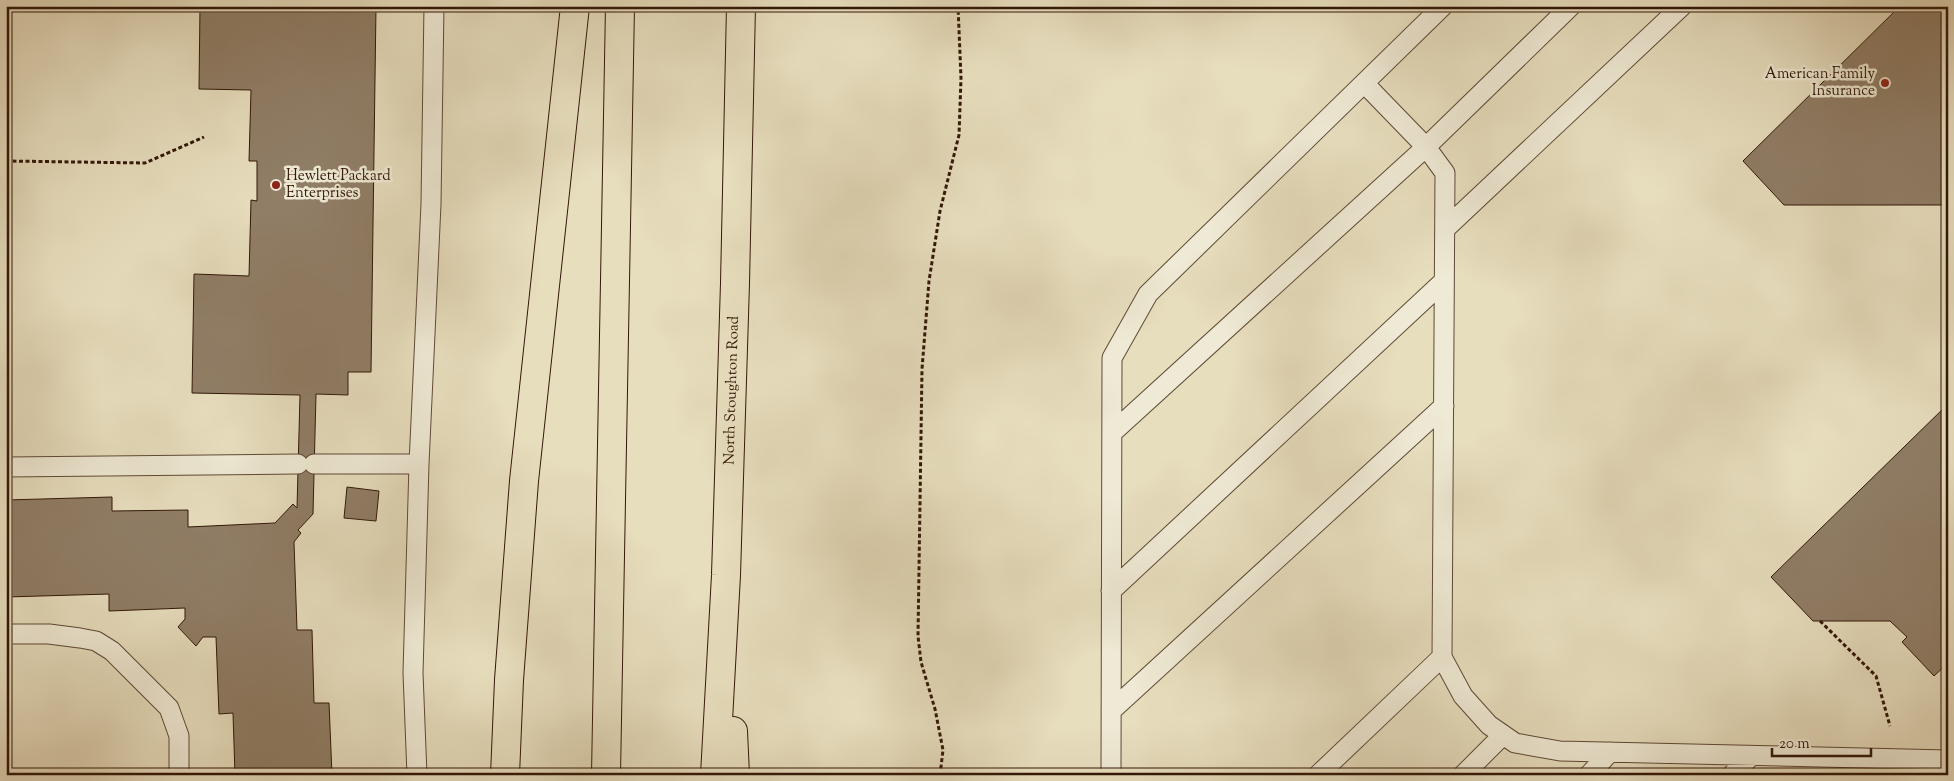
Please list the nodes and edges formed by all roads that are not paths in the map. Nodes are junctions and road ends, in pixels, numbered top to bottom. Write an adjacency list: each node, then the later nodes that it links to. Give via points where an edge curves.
1 (434, 6): 14 (lane)
2 (574, 6): 27 (main road, via 524,481)
3 (620, 6): 28 (main road)
4 (741, 6): 16 (main road, North Stoughton Road)
5 (1443, 6): 8 (lane)
6 (1571, 6): 9 (lane)
7 (1682, 6): 10 (lane)
8 (1364, 83): 9 (lane); 13 (lane, via 1148,294 1112,358)
9 (1426, 147): 10 (lane, via 1445,173); 13 (lane)
10 (1445, 230): 11 (lane)
11 (1444, 281): 12 (lane); 17 (lane)
12 (1444, 406): 19 (lane); 20 (lane)
13 (1112, 433): 17 (lane)
14 (419, 464): 15 (lane); 26 (lane, via 413,673)
15 (6, 467)
16 (726, 575): 29 (main road, North Stoughton Road); 30 (main road)
17 (1111, 591): 20 (lane)
18 (6, 634): 25 (lane, via 80,638 96,641 112,650 169,708 179,736)
19 (1442, 657): 21 (lane, via 1463,696 1489,725); 32 (lane)
20 (1111, 711): 31 (lane)
21 (1503, 735): 22 (lane, via 1515,744 1560,751); 33 (lane)
22 (1610, 752): 23 (lane); 34 (lane)
23 (1751, 756): 24 (lane); 35 (lane)
24 (1948, 760)
25 (179, 775)
26 (418, 775)
27 (505, 775)
28 (606, 775)
29 (715, 775)
30 (735, 775)
31 (1111, 775)
32 (1318, 775)
33 (1463, 775)
34 (1589, 775)
35 (1732, 775)

